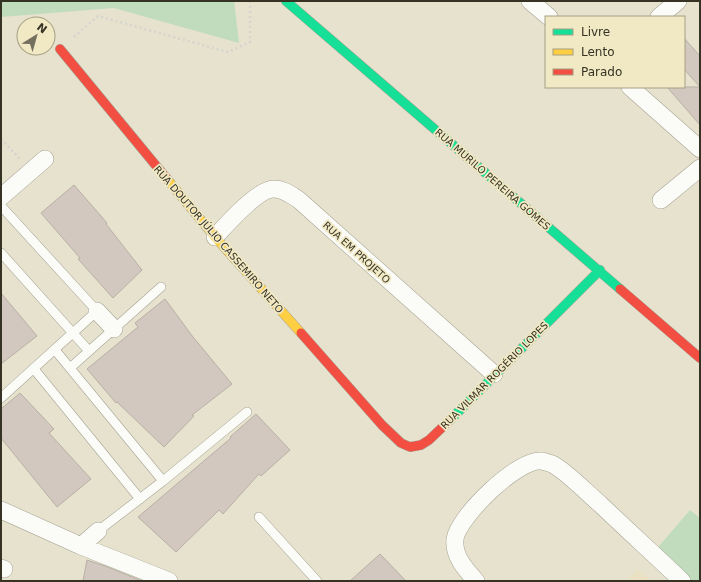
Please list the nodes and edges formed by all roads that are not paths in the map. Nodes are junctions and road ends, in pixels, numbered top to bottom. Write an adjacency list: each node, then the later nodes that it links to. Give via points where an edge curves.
1 (286, 1): 16 (street, RUA MURILO PEREIRA GOMES)
2 (530, 1): 4 (street)
3 (678, 1): 5 (street)
4 (548, 16)
5 (659, 16)
6 (60, 49): 14 (street, RUA DOUTOR JÚLIO CASSEMIRO NETO)
7 (631, 88): 8 (street)
8 (700, 149)
9 (45, 159): 11 (street)
10 (700, 168): 12 (street)
11 (1, 197)
12 (661, 200)
13 (1, 206): 18 (lane)
14 (215, 237): 26 (street, RUA EM PROJETO, via 258,194 272,188 284,190 299,200); 29 (street, RUA DOUTOR JÚLIO CASSEMIRO NETO)
15 (1, 253): 20 (lane)
16 (600, 270): 23 (street, RUA MURILO PEREIRA GOMES); 26 (street, RUA VILMAR ROGÉRIO LOPES)
17 (161, 287): 19 (lane)
18 (97, 311): 19 (street); 20 (lane)
19 (114, 329): 22 (lane)
20 (73, 333): 21 (lane); 22 (lane)
21 (55, 350): 24 (lane); 25 (lane)
22 (89, 351): 24 (lane)
23 (700, 358)
24 (70, 368): 30 (lane)
25 (34, 369): 27 (lane); 31 (lane)
26 (494, 374): 29 (street, RUA VILMAR ROGÉRIO LOPES, via 429,440 416,447 399,442)
27 (1, 398)
28 (248, 412): 30 (lane)
29 (382, 424)
30 (163, 481): 31 (lane)
31 (140, 499): 34 (lane)
32 (1, 510): 35 (street)
33 (259, 517): 37 (lane)
34 (98, 531): 35 (street)
35 (81, 546): 36 (street)
36 (169, 581)
37 (318, 581)
38 (476, 581): 39 (street, via 465,570 458,556 455,539 461,524 511,473 527,464 540,461 553,464 576,483)
39 (682, 581)

